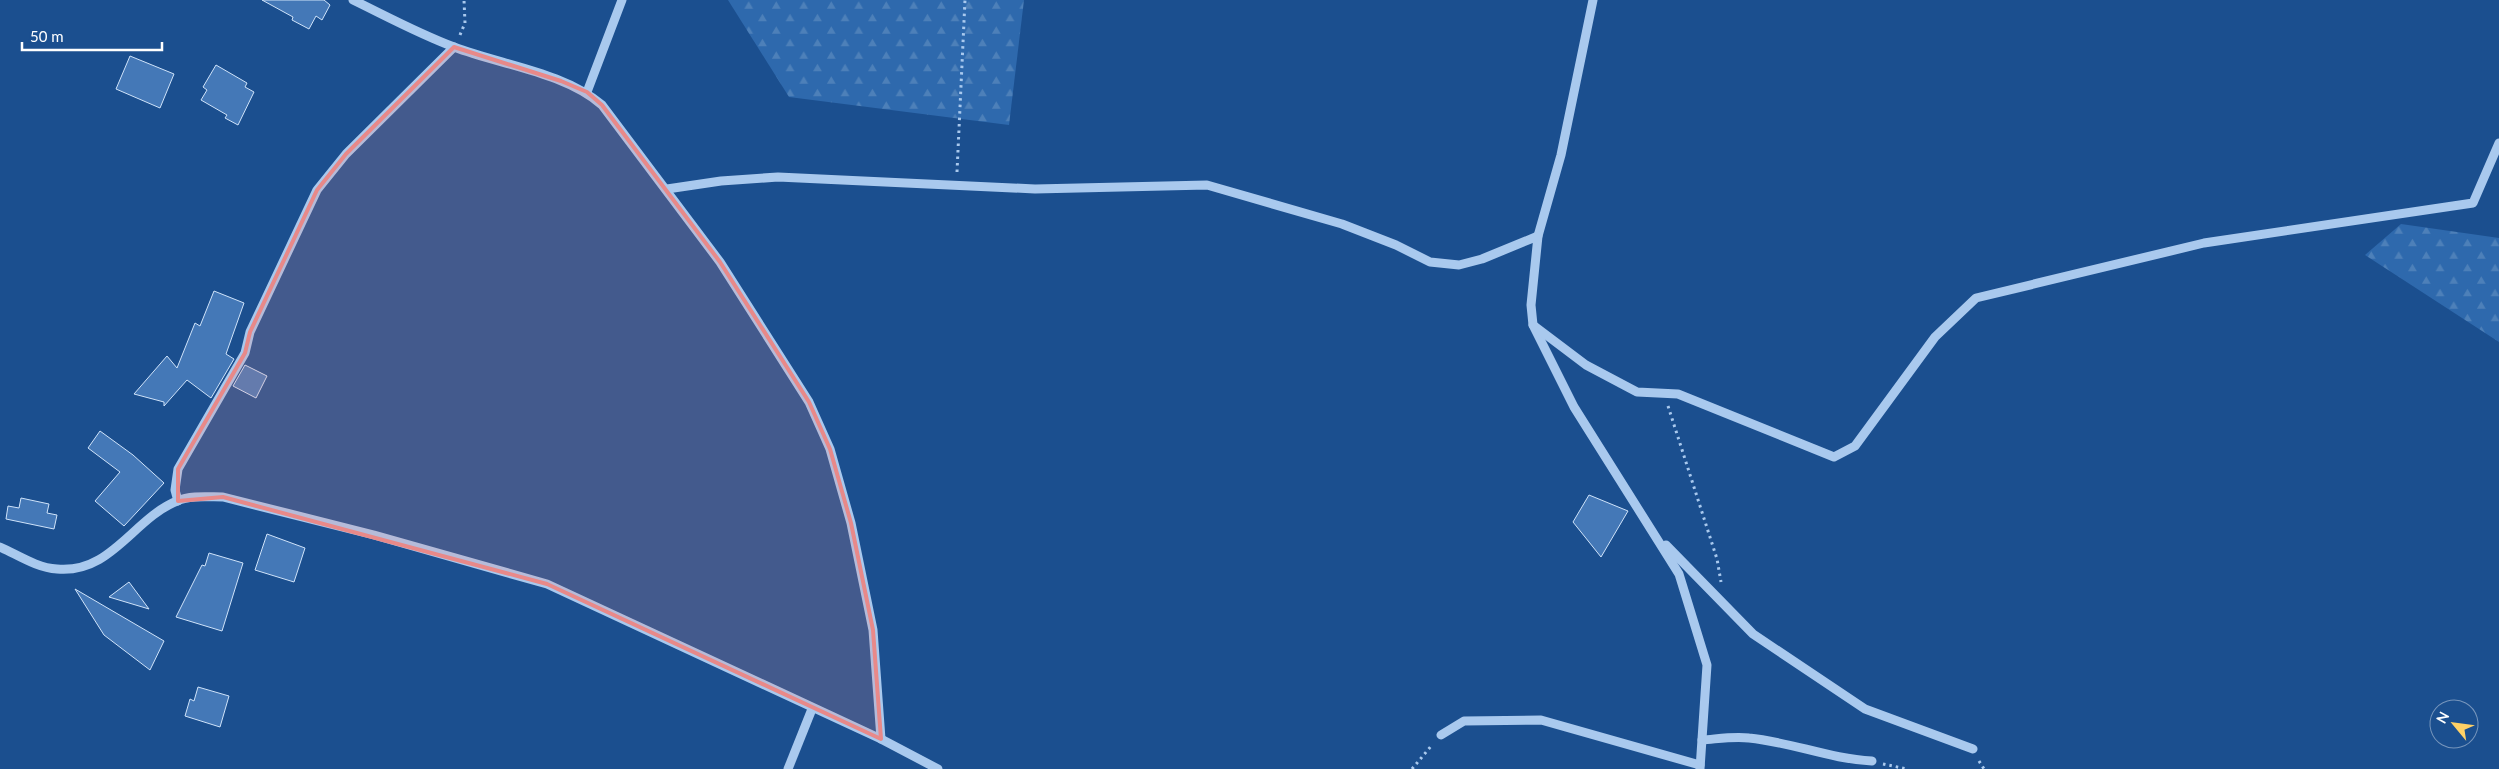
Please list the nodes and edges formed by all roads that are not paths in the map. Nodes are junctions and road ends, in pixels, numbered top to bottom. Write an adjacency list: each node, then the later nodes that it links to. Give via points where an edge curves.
1 (353, 0): 4 (street)
2 (622, 0): 5 (street)
3 (1592, 0): 8 (street, via 1562,156)
4 (454, 47): 5 (street); 10 (street, via 346,154 317,190 250,332 245,353 178,469 175,490)
5 (587, 92): 7 (street, via 602,105)
6 (2499, 143): 9 (street, via 2473,203 2204,243 1976,298 1935,337 1855,446 1834,457 1678,394 1637,392 1586,365)
7 (667, 189): 8 (street, via 778,177 1035,189 1207,185 1342,224 1430,262 1459,265); 15 (street, via 720,262 809,402 830,449 851,523 872,630)
8 (1538, 236): 9 (street)
9 (1533, 325): 11 (street, via 1574,407)
10 (178, 501): 12 (street, via 158,512 103,559 76,569 38,565); 13 (street, via 223,497 374,535 546,584)
11 (1653, 533): 16 (street, via 1679,574 1707,665); 17 (street, via 1753,634 1864,709)
12 (0, 547)
13 (812, 709): 15 (street); 20 (street)
14 (1441, 735): 19 (street, via 1464,721 1541,720)
15 (881, 740): 21 (street)
16 (1702, 740): 18 (street, via 1748,737 1853,760); 19 (street)
17 (1973, 749)
18 (1872, 761)
19 (1700, 767)
20 (788, 769)
21 (938, 769)

